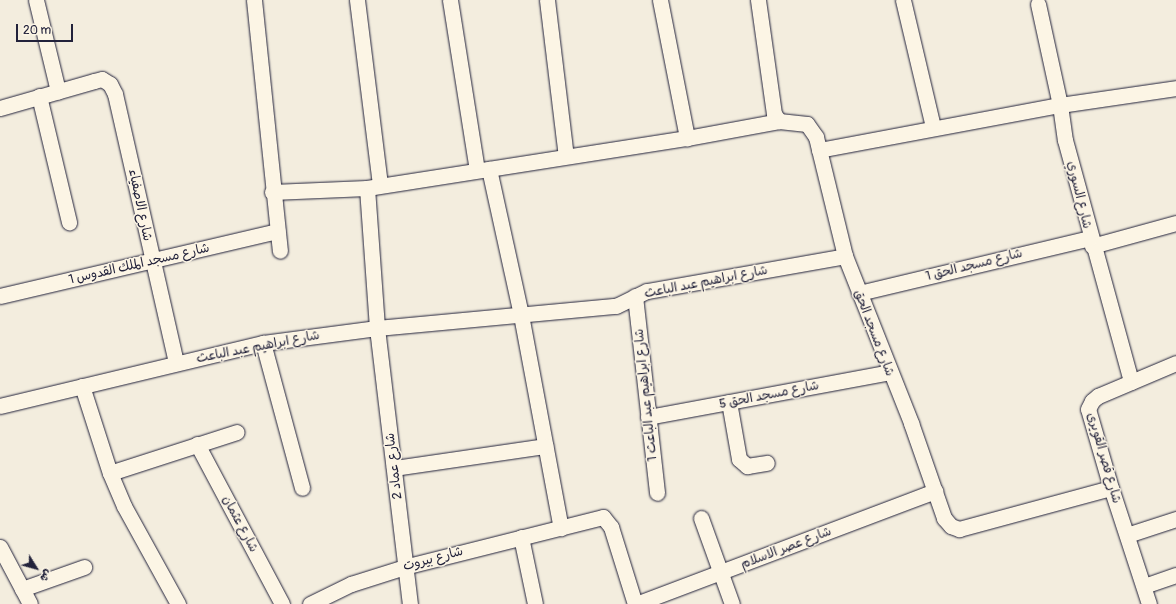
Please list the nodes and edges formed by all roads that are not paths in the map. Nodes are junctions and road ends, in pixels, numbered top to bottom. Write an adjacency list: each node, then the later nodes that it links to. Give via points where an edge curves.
1 (36, 0): 11 (street)
2 (254, 0): 22 (street)
3 (357, 0): 21 (street, شارع عماد 2)
4 (450, 0): 20 (street)
5 (546, 0): 19 (street)
6 (660, 0): 17 (street)
7 (758, 0): 15 (street, via 774,114)
8 (903, 0): 16 (street)
9 (1038, 4): 14 (street, شارع السوري)
10 (1176, 88): 14 (street)
11 (58, 91): 12 (street); 29 (street, شارع الاصفياء, via 102,79 110,84 115,94)
12 (39, 96): 13 (street); 23 (street)
13 (1, 105)
14 (1060, 105): 16 (street); 26 (street, شارع السوري, via 1064,140)
15 (779, 121): 17 (street, شارع مسجد الحق); 18 (street, شارع مسجد الحق, via 807,124 813,129)
16 (933, 127): 18 (street)
17 (687, 138): 19 (street, شارع مسجد الحق)
18 (819, 150): 28 (street, شارع مسجد الحق)
19 (566, 156): 20 (street, شارع مسجد الحق)
20 (483, 169): 21 (street, شارع مسجد الحق); 33 (street)
21 (374, 187): 22 (street, شارع مسجد الحق); 34 (street, شارع عماد 2)
22 (272, 192): 25 (street)
23 (69, 222)
24 (1176, 223): 26 (street, شارع مسجد الحق 1)
25 (278, 231): 27 (street); 29 (street, شارع مسجد الملك القدوس 1)
26 (1091, 242): 30 (street, شارع مسجد الحق 1); 39 (street, شارع السوري)
27 (280, 251)
28 (845, 256): 30 (street, شارع مسجد الحق); 32 (street, شارع ابراهيم عبد الباعث, via 646,291)
29 (152, 261): 31 (street, شارع مسجد الملك القدوس 1); 36 (street, شارع الاصفياء)
30 (859, 293): 38 (street, شارع مسجد الحق)
31 (0, 296)
32 (635, 296): 33 (street, شارع ابراهيم عبد الباعث, via 616,306); 43 (street, شارع ابراهيم عبد الباعث 1)
33 (521, 315): 34 (street, شارع ابراهيم عبد الباعث); 46 (street)
34 (377, 328): 35 (street, شارع ابراهيم عبد الباعث); 48 (street, شارع عماد 2)
35 (264, 343): 36 (street, شارع ابراهيم عبد الباعث); 50 (street)
36 (176, 363): 40 (street, شارع ابراهيم عبد الباعث)
37 (1176, 363): 39 (street, شارع قصر القويرى)
38 (890, 372): 41 (street, شارع مسجد الحق 5); 52 (street, شارع مسجد الحق)
39 (1131, 382): 51 (street, شارع قصر القويرى, via 1098,396 1088,410)
40 (82, 386): 42 (street, شارع ابراهيم عبد الباعث); 49 (street)
41 (729, 402): 43 (street, شارع مسجد الحق 5); 47 (street, via 739,459 747,466)
42 (0, 406)
43 (648, 417): 53 (street, شارع ابراهيم عبد الباعث 1)
44 (237, 432): 45 (street)
45 (197, 444): 49 (street); 68 (street, شارع عثمان)
46 (545, 446): 48 (street); 56 (street)
47 (767, 463)
48 (394, 468): 60 (street, شارع عماد 2)
49 (110, 473): 67 (street, via 124,506)
50 (302, 488)
51 (1111, 488): 52 (street, شارع مسجد الحق, via 960,529 951,526 944,518); 57 (street, شارع قصر القويرى)
52 (935, 490): 62 (street, شارع عصر الاسلام)
53 (657, 493)
54 (701, 518): 62 (street)
55 (1176, 519): 57 (street)
56 (561, 528): 58 (street, شارع بيروت); 72 (street, شارع بيروت, via 596,518 603,517 609,521)
57 (1127, 535): 64 (street, شارع قصر القويرى)
58 (521, 537): 60 (street, شارع بيروت); 71 (street)
59 (0, 547): 65 (street)
60 (408, 566): 69 (street, شارع بيروت, via 350,584); 70 (street, شارع عماد 2)
61 (84, 567): 65 (street)
62 (721, 573): 72 (street, شارع عصر الاسلام); 73 (street)
63 (1176, 575): 64 (street)
64 (1144, 586): 74 (street, شارع قصر القويرى)
65 (22, 589): 66 (street)
66 (30, 604)
67 (178, 604)
68 (282, 604)
69 (310, 604)
70 (410, 604)
71 (535, 604)
72 (635, 604)
73 (732, 604)
74 (1150, 604)

